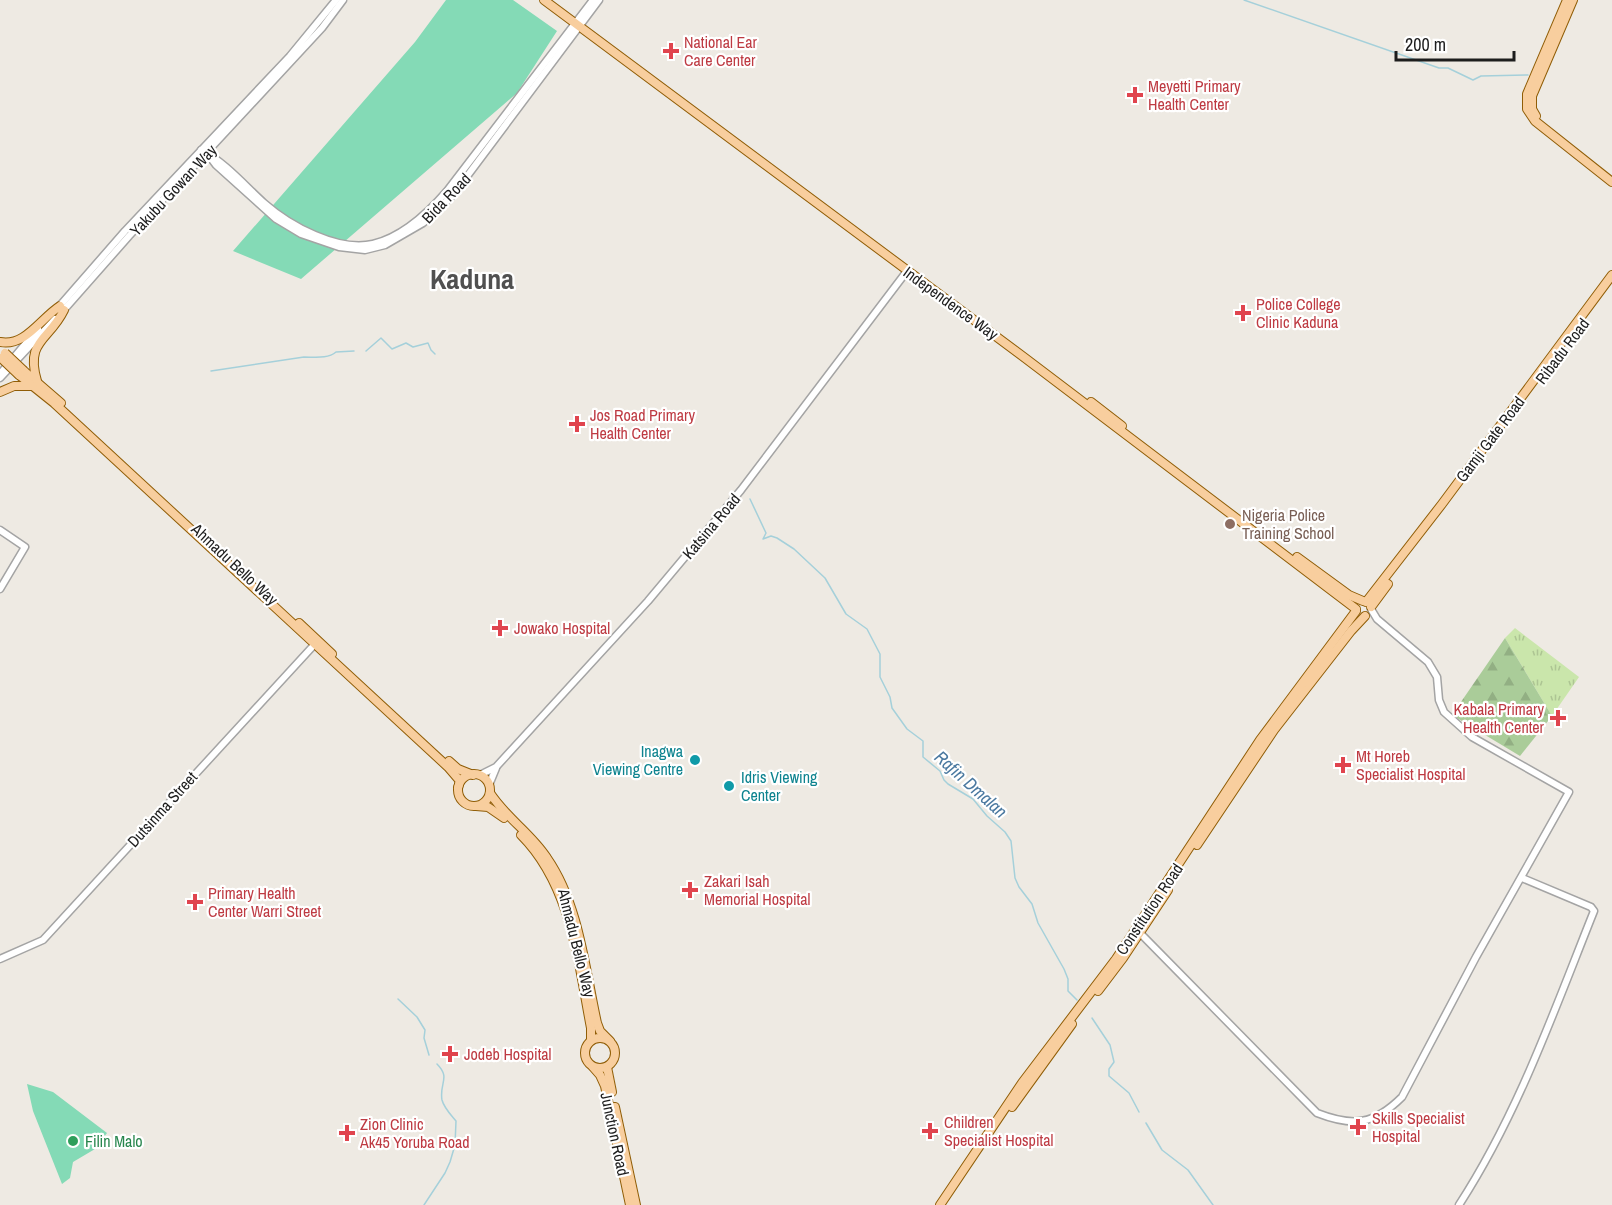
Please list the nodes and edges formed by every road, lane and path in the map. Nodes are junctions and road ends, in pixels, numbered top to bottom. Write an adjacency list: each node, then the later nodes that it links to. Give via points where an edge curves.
1 (336, 0): 10 (street, Yakubu Gowan Way)
2 (343, 0): 10 (street, Yakubu Gowan Way, via 322,28)
3 (544, 0): 9 (main road, Independence Way)
4 (552, 0): 9 (main road, Independence Way)
5 (593, 0): 9 (street)
6 (599, 0): 9 (street)
7 (1567, 0): 12 (main road, via 1527,94 1527,109 1540,126)
8 (1573, 0): 11 (main road, via 1532,96 1532,109 1540,120)
9 (579, 23): 10 (street, Bida Road, via 423,224 385,245 365,250 339,247 301,234 276,219); 13 (main road, Independence Way); 25 (main road, Independence Way)
10 (204, 152): 16 (street, Yakubu Gowan Way)
11 (1612, 177)
12 (1612, 182)
13 (907, 271): 26 (main road, Independence Way); 28 (street, Katsina Road, via 741,490 648,602)
14 (1612, 275): 22 (main road, Gamji Gate Road)
15 (1612, 283): 22 (main road, Ribadu Road)
16 (62, 308): 17 (main road, via 47,314 20,340); 19 (street, Yakubu Gowan Way); 20 (main road, via 35,351)
17 (0, 342)
18 (1, 354): 20 (main road, Ahmadu Bello Way, bridge)
19 (0, 376)
20 (35, 384): 21 (main road); 27 (main road, Ahmadu Bello Way); 29 (main road, Ahmadu Bello Way, via 452,765)
21 (0, 392)
22 (1501, 428): 25 (main road, Gamji Gate Road); 25 (main road, Ribadu Road)
23 (0, 530): 24 (street, via 25,547)
24 (0, 589)
25 (1367, 609): 26 (main road, Constitution Road, via 1358,604); 33 (main road, Constitution Road, via 1274,730); 34 (street, via 1428,662 1437,677 1441,707 1472,737 1569,792)
26 (1356, 610): 33 (main road, Constitution Road, via 1248,757)
27 (314, 645): 30 (main road, Ahmadu Bello Way, via 448,767 460,781); 36 (street, Dutsinma Street, via 43,940)
28 (496, 767): 29 (street, Katsina Road); 31 (street, Katsina Road)
29 (476, 775): 30 (main road, via 465,777); 31 (main road)
30 (458, 788): 32 (main road, via 463,801)
31 (489, 789): 32 (main road, via 485,802); 39 (main road, Ahmadu Bello Way, via 497,805 540,847 561,880 573,913 597,1023)
32 (476, 806): 38 (main road, Ahmadu Bello Way, via 498,813 531,844 552,876 569,921)
33 (1173, 878): 35 (main road, Constitution Road); 37 (main road, Constitution Road)
34 (1522, 878): 35 (street, via 1402,1097 1369,1120 1352,1122 1317,1113); 46 (street, via 1594,911 1520,1091)
35 (1140, 933): 37 (main road, Constitution Road, via 1114,971)
36 (0, 959)
37 (1081, 1008): 44 (main road, Constitution Road, via 1022,1083); 45 (main road, Constitution Road)
38 (591, 1040): 39 (main road); 40 (main road, via 585,1057)
39 (610, 1041): 41 (main road, via 616,1053)
40 (593, 1067): 41 (main road); 42 (main road, Junction Road, via 605,1086)
41 (607, 1067): 43 (main road, Junction Road)
42 (630, 1205)
43 (636, 1205)
44 (940, 1205)
45 (946, 1205)
46 (1459, 1205)

